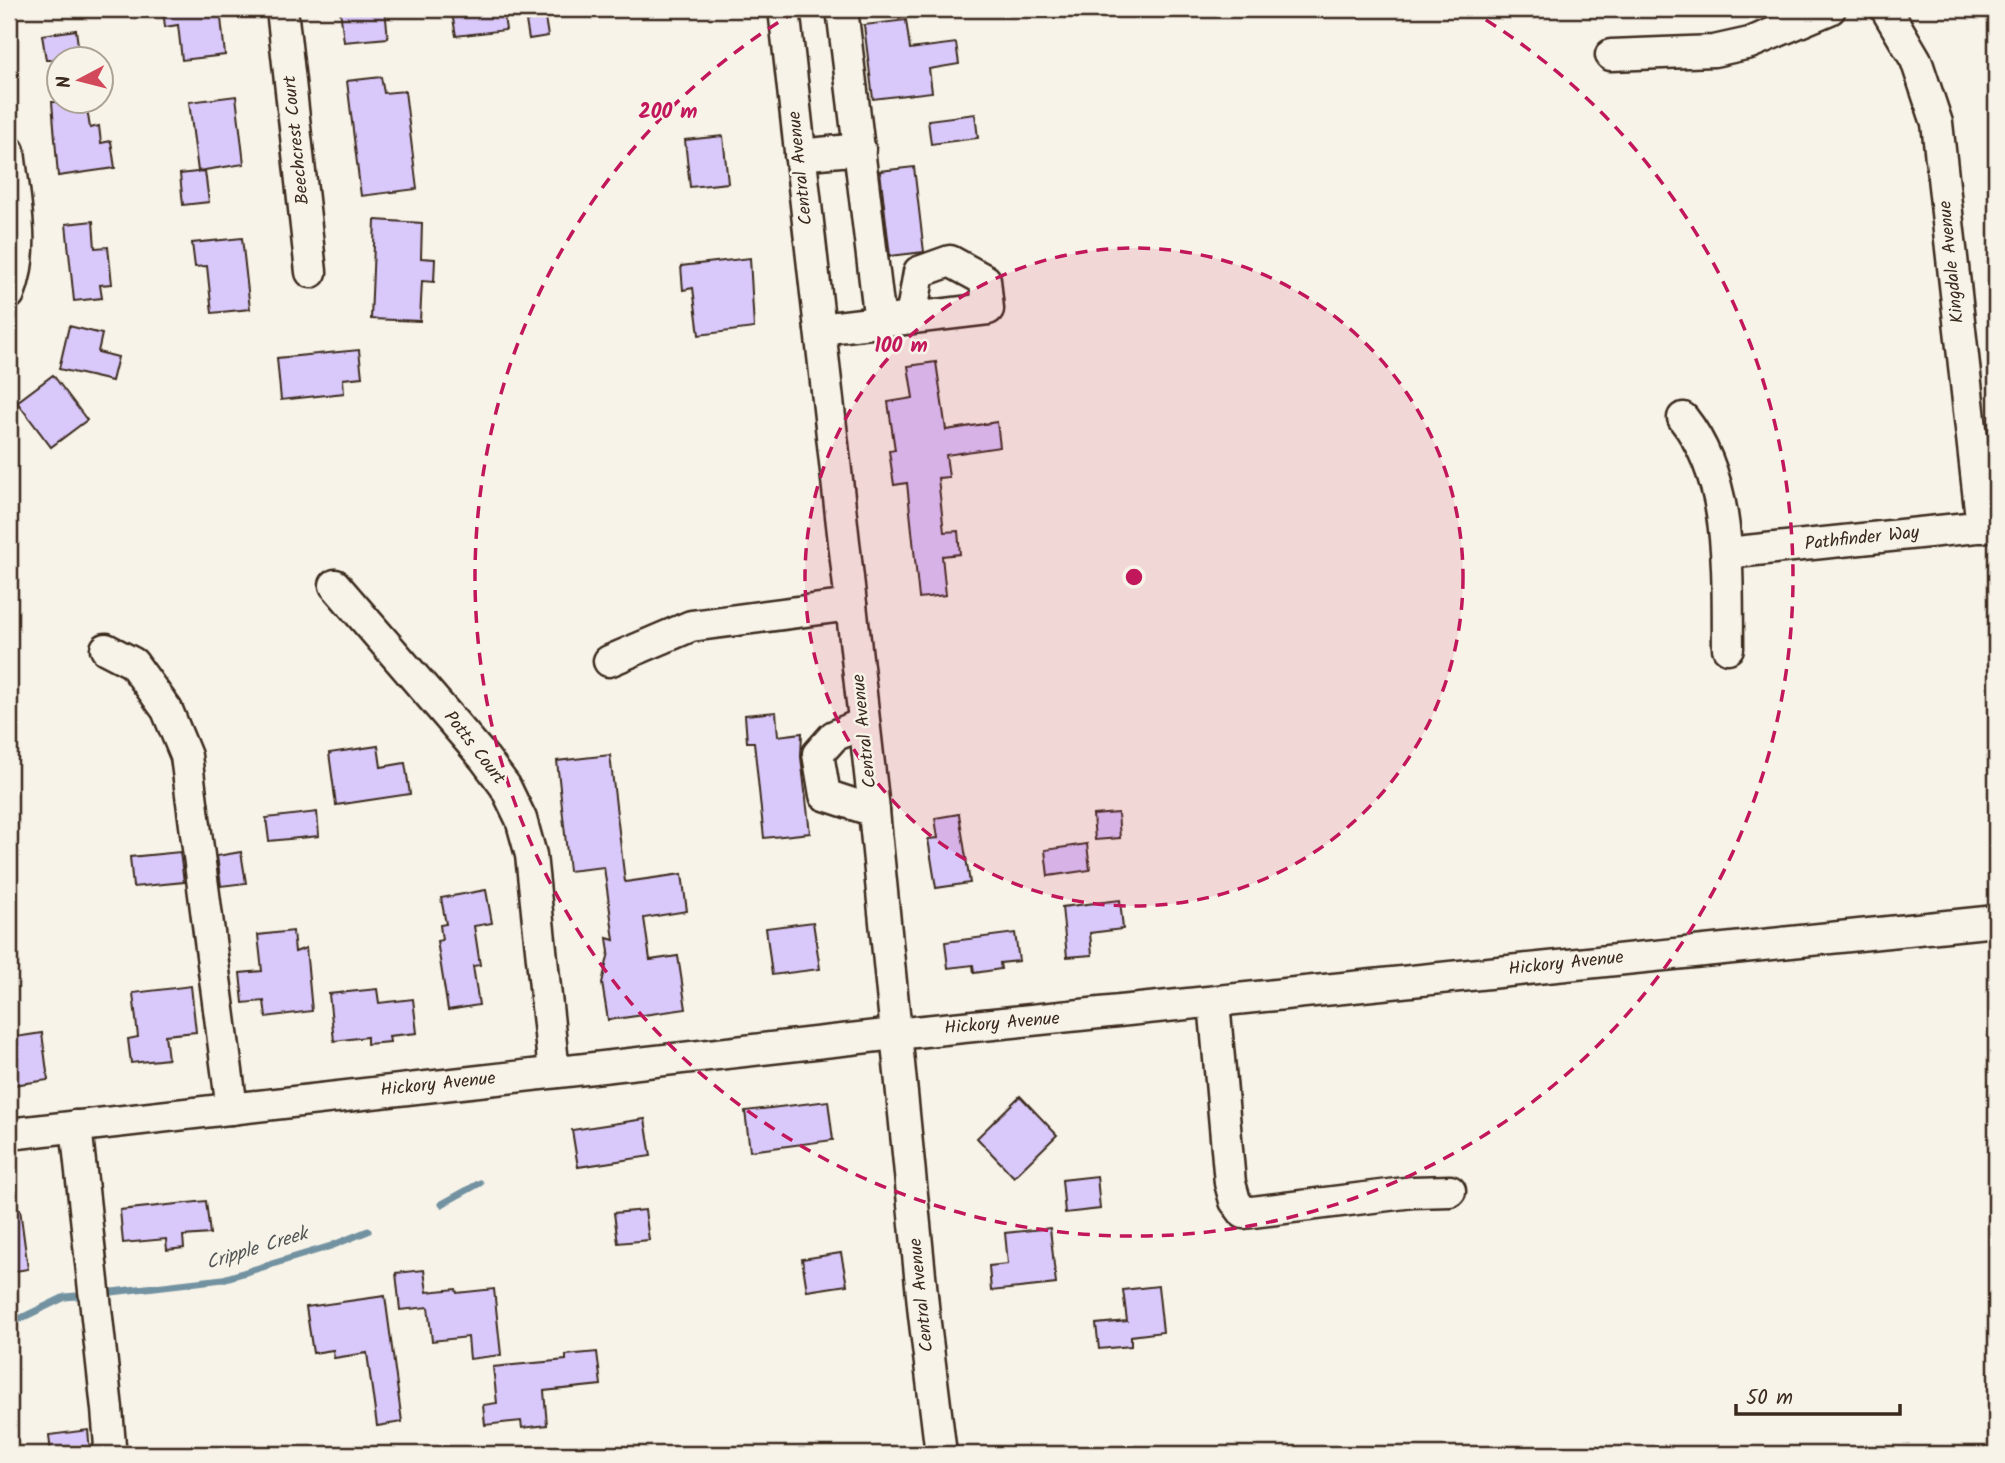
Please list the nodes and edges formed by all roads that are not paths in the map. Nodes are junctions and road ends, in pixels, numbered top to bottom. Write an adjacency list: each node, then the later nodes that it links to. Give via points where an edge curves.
1 (282, 9): 10 (street, Beechcrest Court)
2 (784, 9): 9 (street, Central Avenue)
3 (842, 9): 7 (street)
4 (1830, 9): 6 (street, via 1750,43)
5 (1886, 9): 16 (street, Kingdale Avenue, via 1916,60 1937,123)
6 (1611, 55)
7 (860, 149): 9 (street); 13 (street)
8 (9, 151): 11 (street, via 19,240)
9 (800, 155): 14 (street, Central Avenue)
10 (311, 272)
11 (9, 294)
12 (911, 318): 13 (street)
13 (880, 322): 14 (street)
14 (820, 329): 19 (street, Central Avenue)
15 (1682, 418): 17 (street, via 1701,441 1714,472)
16 (1989, 526): 17 (street, Pathfinder Way)
17 (1727, 553): 20 (street)
18 (335, 585): 28 (street, Potts Court, via 485,759 521,819 531,855)
19 (851, 605): 22 (street, via 691,625); 23 (street, Central Avenue)
20 (1728, 648)
21 (106, 649): 29 (street, via 133,663 167,710 186,756)
22 (609, 661)
23 (864, 723): 24 (street, Central Avenue); 24 (street, via 834,736 818,754 825,795)
24 (874, 811): 27 (street, Central Avenue)
25 (1996, 921): 26 (street, Hickory Avenue)
26 (1214, 1002): 27 (street, Hickory Avenue); 32 (street, via 1230,1183 1244,1213)
27 (895, 1034): 28 (street, Hickory Avenue); 34 (street, Central Avenue)
28 (554, 1072): 29 (street, Hickory Avenue)
29 (232, 1109): 30 (street, Hickory Avenue)
30 (76, 1126): 31 (street, Hickory Avenue); 33 (street, via 107,1409)
31 (9, 1134)
32 (1450, 1191)
33 (107, 1454)
34 (941, 1454)

